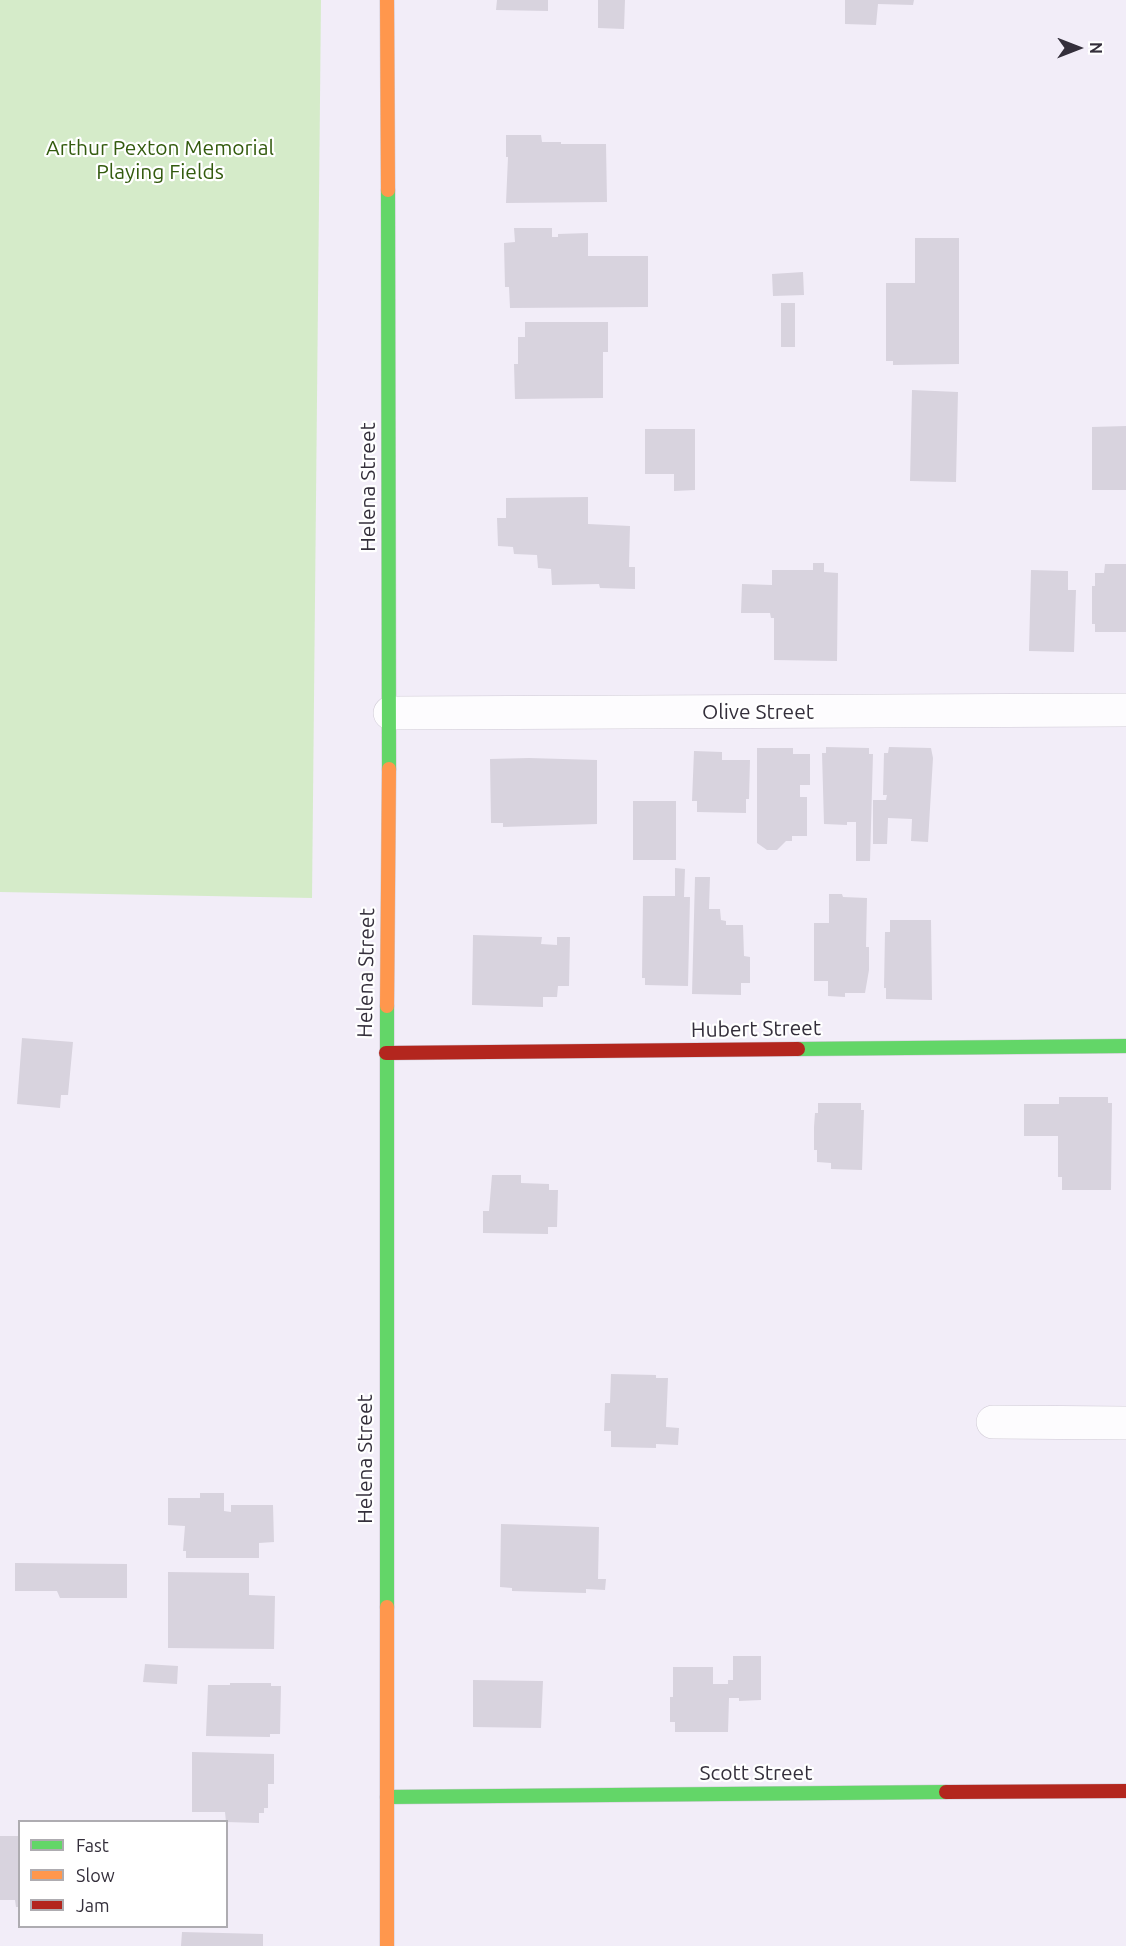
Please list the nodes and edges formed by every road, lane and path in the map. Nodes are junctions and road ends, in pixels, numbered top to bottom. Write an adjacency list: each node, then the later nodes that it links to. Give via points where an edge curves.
1 (387, 0): 3 (street, Helena Street)
2 (1126, 710): 3 (street, Olive Street)
3 (390, 713): 5 (street, Helena Street)
4 (1126, 1046): 5 (street, Hubert Street)
5 (386, 1053): 9 (street, Helena Street)
6 (993, 1422): 7 (street)
7 (1126, 1423)
8 (1126, 1791): 9 (street, Scott Street)
9 (387, 1797): 10 (street, Helena Street)
10 (387, 1946)

